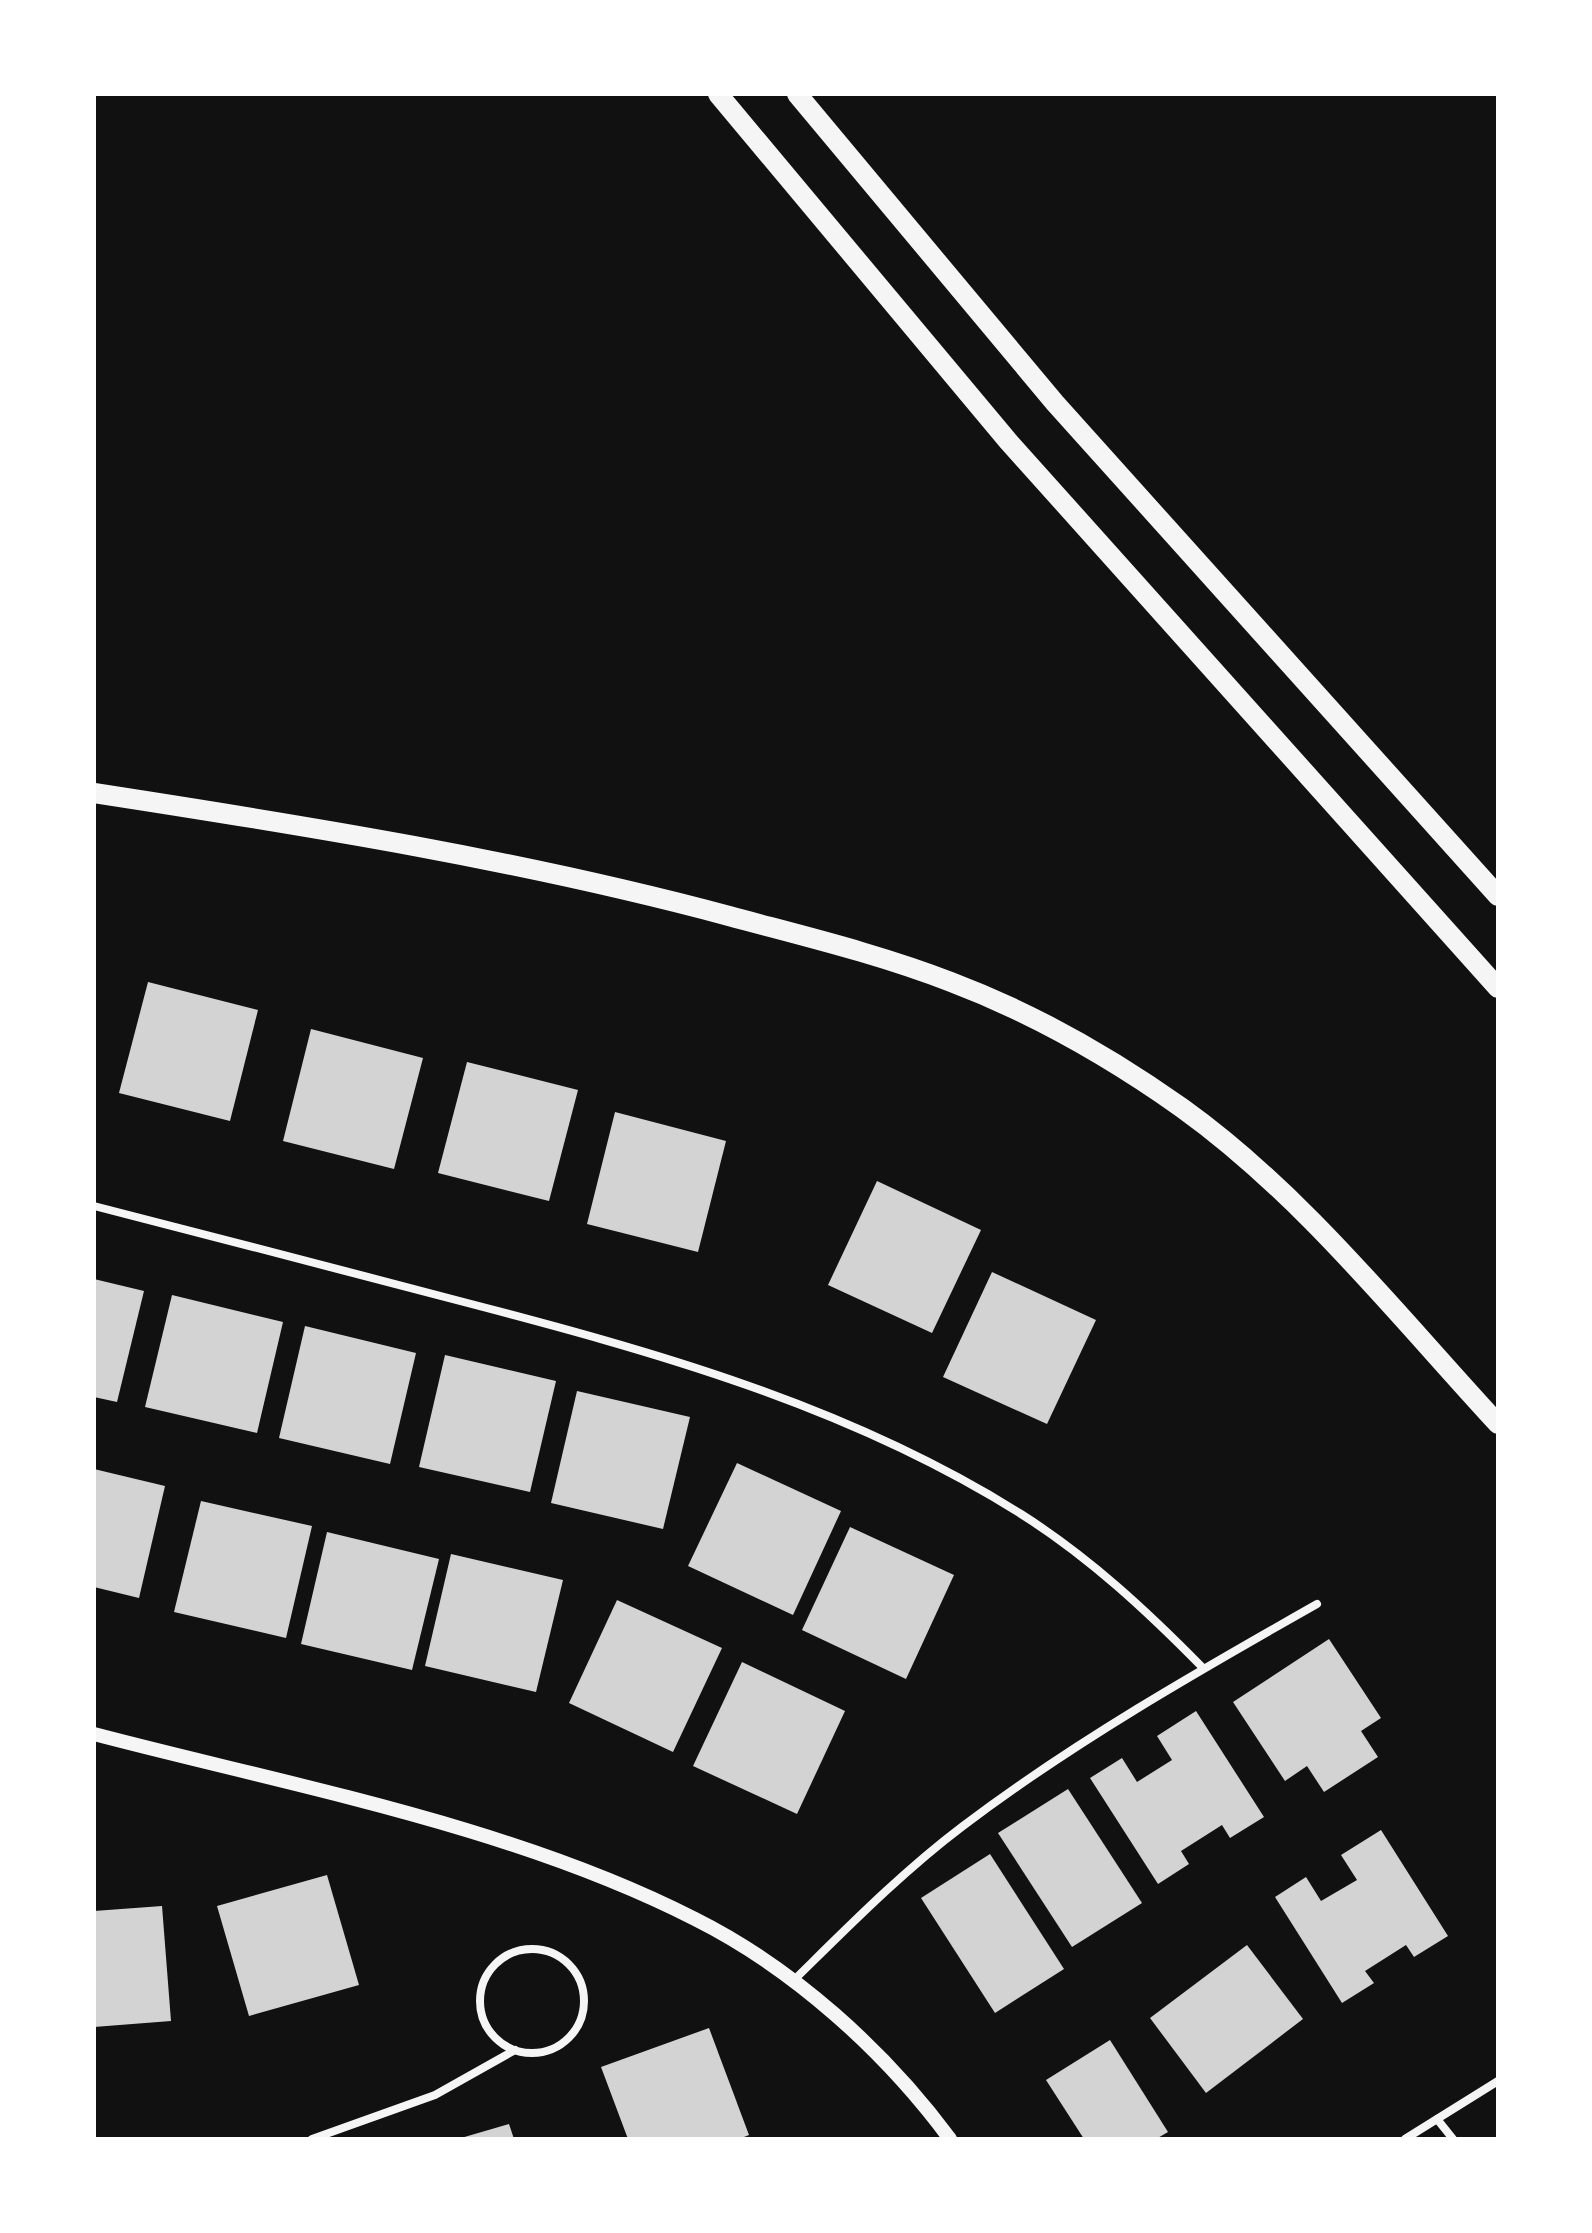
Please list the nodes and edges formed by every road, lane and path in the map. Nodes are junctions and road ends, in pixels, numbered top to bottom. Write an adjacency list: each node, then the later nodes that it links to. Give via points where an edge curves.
1 (718, 94): 5 (main road, via 1008,441)
2 (797, 94): 4 (main road, via 1055,403)
3 (94, 793): 7 (main road, via 350,833 651,896 887,960 1013,1008 1132,1074 1236,1152 1320,1232)
4 (1498, 896)
5 (1498, 988)
6 (94, 1206): 9 (street, via 633,1346 779,1394 903,1449 1022,1515 1135,1599)
7 (1498, 1424)
8 (1317, 1604): 9 (street)
9 (1203, 1668): 11 (street, via 963,1826 875,1900)
10 (94, 1734): 11 (street, via 461,1829 582,1867 697,1920)
11 (793, 1981): 16 (street, via 871,2050)
12 (515, 2050): 12 (street, via 532,2053 564,2042 583,2014 580,1980 556,1955 523,1950 500,1961 484,1980 481,2014 488,2030); 15 (street, via 435,2095)
13 (1498, 2081): 14 (street)
14 (1437, 2119): 17 (street); 18 (street)
15 (312, 2139)
16 (950, 2139)
17 (1405, 2139)
18 (1453, 2139)

